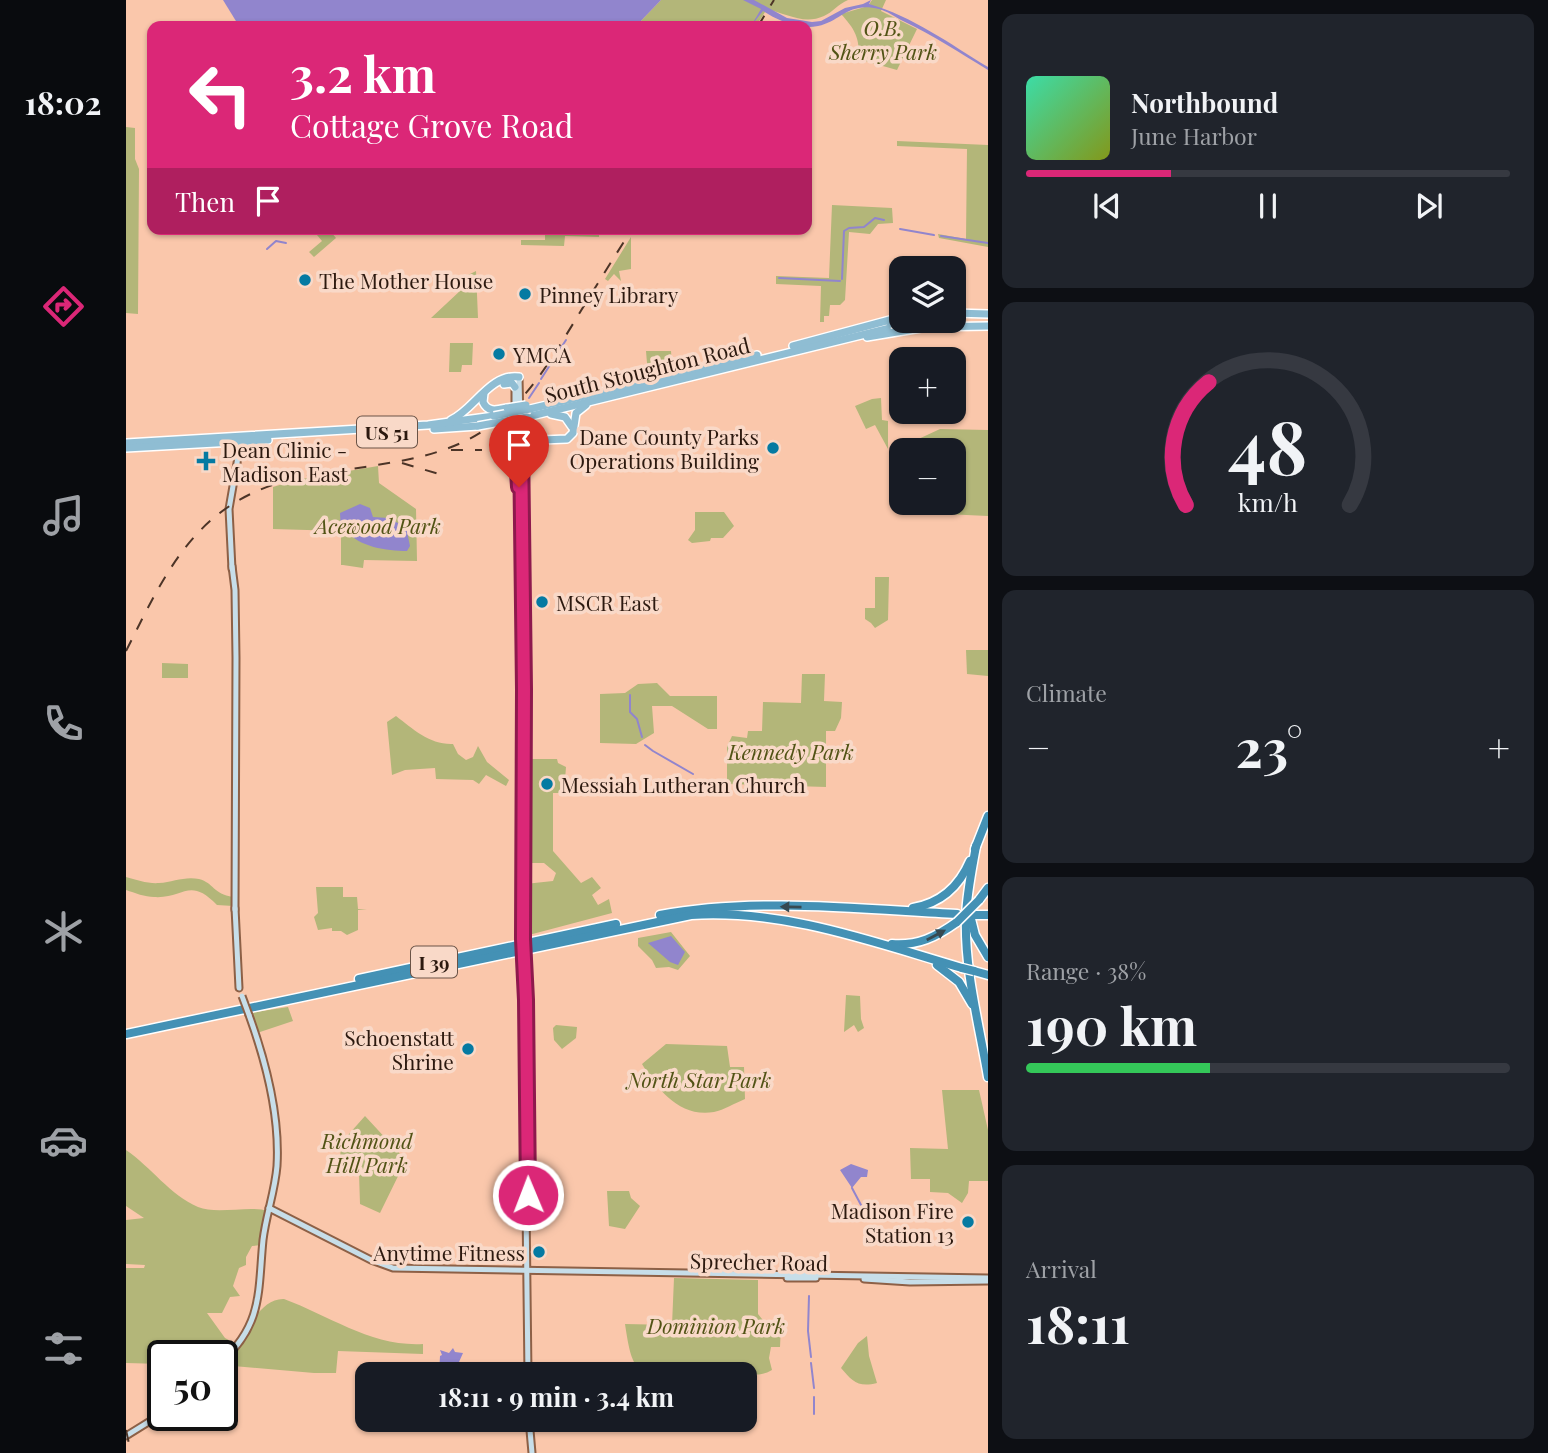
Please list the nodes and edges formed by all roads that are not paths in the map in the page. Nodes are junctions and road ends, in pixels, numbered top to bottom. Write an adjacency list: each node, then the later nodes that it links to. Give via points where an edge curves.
1 (966, 317): 2 (main road, US 51)
2 (987, 318): 3 (main road, US 51)
3 (966, 321)
4 (889, 323): 7 (main road)
5 (889, 328): 6 (main road, US 51, bridge)
6 (886, 330): 7 (main road, South Stoughton Road / US 51); 8 (main road, South Stoughton Road / US 51)
7 (793, 346): 8 (main road, South Stoughton Road / US 51)
8 (755, 358): 12 (main road, South Stoughton Road / US 51); 13 (main road, South Stoughton Road / US 51)
9 (519, 377): 10 (main road); 15 (main road, via 486,388 457,418); 16 (main road)
10 (500, 385): 11 (main road, via 511,382); 13 (main road, bridge, via 485,392 483,404 494,411)
11 (515, 387): 16 (main road)
12 (644, 388): 14 (main road, South Stoughton Road / US 51); 16 (main road, via 583,407 566,440)
13 (528, 407): 15 (main road, South Stoughton Road / US 51, bridge)
14 (537, 415): 16 (main road, via 565,417 572,430 565,439); 17 (main road, South Stoughton Road / US 51, bridge, via 478,426)
15 (428, 425): 17 (main road, South Stoughton Road / US 51)
16 (520, 439): 35 (main road, bridge)
17 (239, 440): 18 (main road, South Stoughton Road / US 51); 18 (main road, South Stoughton Road / US 51); 34 (main road, bridge, via 229,512 235,607 235,969 267,1068 277,1167)
18 (126, 445)
19 (988, 816): 20 (highway)
20 (976, 846): 21 (highway); 23 (highway, via 960,881 931,904 906,909)
21 (969, 884): 28 (highway, via 971,920); 32 (highway, via 967,947)
22 (988, 888): 25 (highway, bridge)
23 (819, 908): 25 (highway, I 39); 30 (highway, I 39, one-way to 30, via 721,907 672,912)
24 (988, 917): 25 (highway, I 39, bridge)
25 (957, 918): 26 (highway, one-way to 25, via 915,944)
26 (865, 941): 27 (highway, I 39); 31 (highway, I 39, via 777,918 691,915)
27 (908, 953): 29 (highway, I 39, bridge); 32 (highway, via 938,965 959,982 973,1005)
28 (988, 957)
29 (988, 975)
30 (126, 1028)
31 (126, 1034)
32 (983, 1048): 33 (highway)
33 (988, 1077)
34 (269, 1208): 35 (main road, Sprecher Road, via 388,1267); 37 (main road, via 257,1308)
35 (528, 1270): 36 (main road, Sprecher Road); 36 (main road, Sprecher Road, via 609,1276); 38 (main road)
36 (988, 1280)
37 (238, 1344)
38 (527, 1362)
39 (147, 1423): 41 (main road)
40 (530, 1432): 42 (main road)
41 (126, 1436)
42 (532, 1453)

